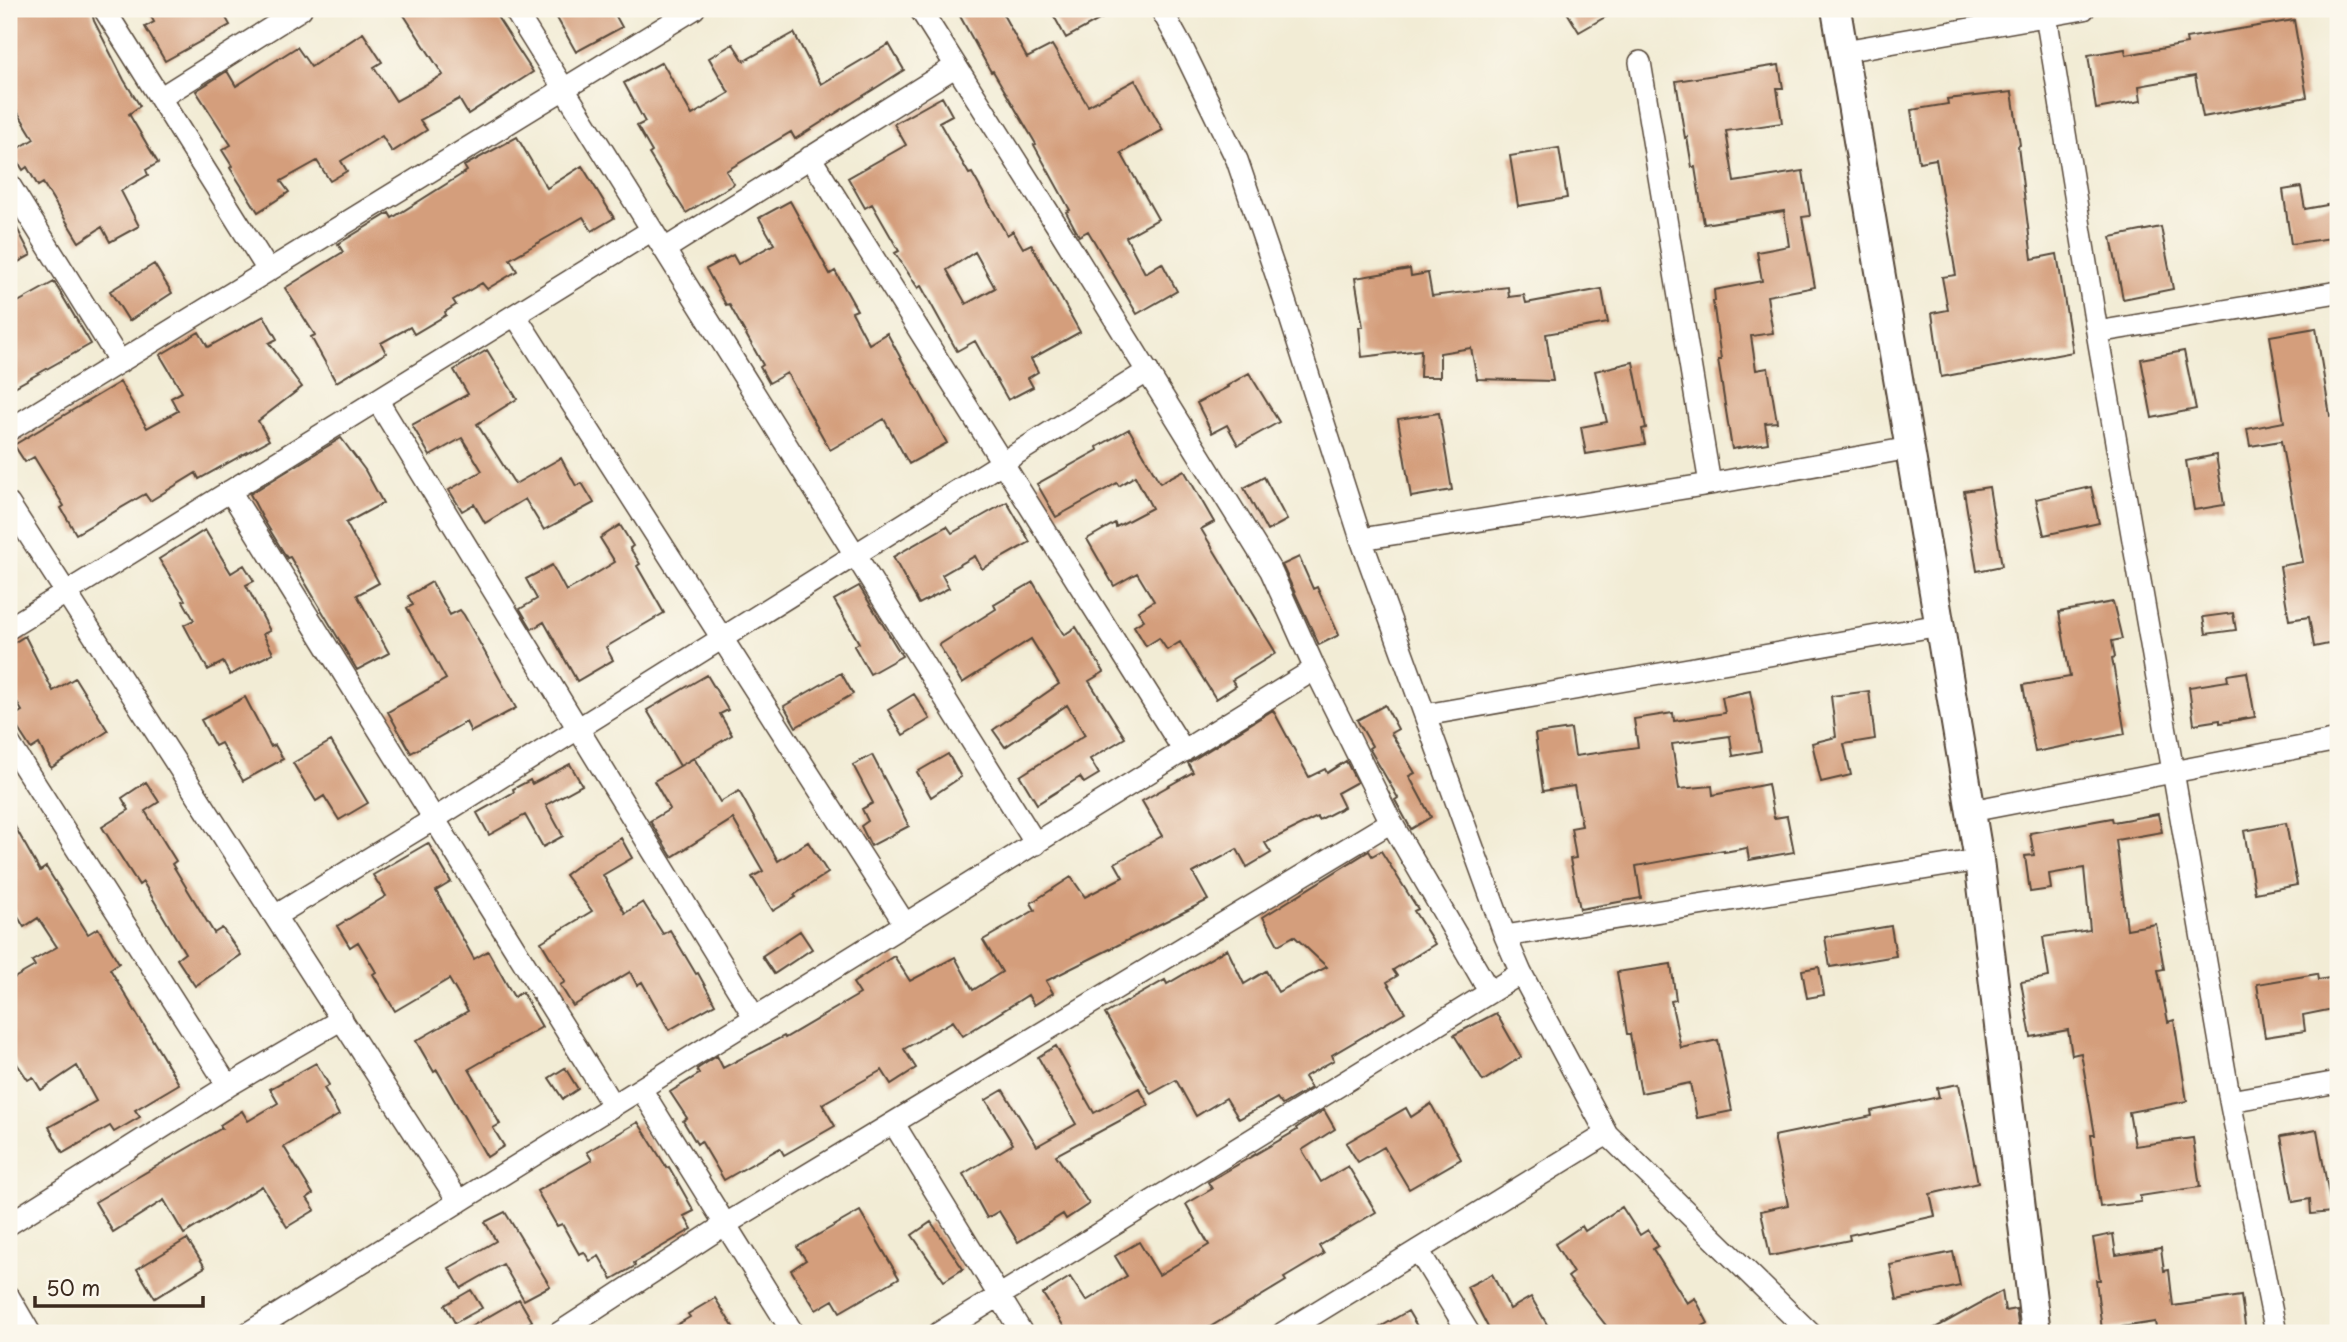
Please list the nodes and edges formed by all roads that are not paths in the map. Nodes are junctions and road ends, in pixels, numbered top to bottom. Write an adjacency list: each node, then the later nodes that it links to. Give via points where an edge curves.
1 (104, 9): 14 (street)
2 (301, 9): 14 (street)
3 (514, 9): 13 (street)
4 (694, 9): 13 (street)
5 (920, 9): 12 (street)
6 (1161, 9): 32 (street, via 1237,160)
7 (1836, 9): 10 (main road)
8 (2084, 9): 9 (street)
9 (2046, 15): 10 (street); 22 (street)
10 (1844, 51): 27 (main road)
11 (1640, 62): 29 (street)
12 (956, 66): 15 (street); 24 (street)
13 (564, 89): 17 (street); 19 (street)
14 (160, 98): 19 (street)
15 (810, 157): 18 (street); 28 (street)
16 (9, 184): 23 (street)
17 (652, 230): 18 (street); 21 (street)
18 (664, 249): 33 (street)
19 (268, 270): 23 (street)
20 (2338, 292): 22 (street)
21 (515, 315): 25 (street); 37 (street)
22 (2097, 332): 44 (street)
23 (120, 362): 26 (street)
24 (1148, 371): 28 (street); 38 (street, via 1271,571)
25 (377, 400): 30 (street); 40 (street)
26 (9, 430)
27 (1910, 448): 29 (street); 35 (main road)
28 (1002, 462): 33 (street); 43 (street)
29 (1710, 484): 32 (street)
30 (230, 491): 34 (street); 46 (street)
31 (9, 504): 34 (street)
32 (1361, 539): 39 (street)
33 (855, 555): 37 (street); 48 (street)
34 (66, 593): 36 (street); 50 (street)
35 (1940, 625): 39 (street); 45 (main road)
36 (9, 628)
37 (722, 638): 40 (street); 51 (street)
38 (1315, 669): 43 (street); 47 (street)
39 (1425, 715): 52 (street)
40 (578, 729): 46 (street); 55 (street)
41 (2338, 740): 44 (street)
42 (9, 743): 58 (street)
43 (1184, 751): 48 (street)
44 (2174, 772): 45 (street); 60 (street)
45 (1971, 811): 49 (main road)
46 (434, 819): 50 (street); 61 (street)
47 (1391, 822): 54 (street); 62 (street)
48 (1036, 844): 51 (street)
49 (1979, 860): 52 (street); 80 (main road)
50 (275, 916): 56 (street)
51 (905, 924): 55 (street)
52 (1505, 936): 53 (street)
53 (1521, 972): 54 (street); 63 (street)
54 (1489, 991): 68 (street)
55 (755, 1018): 59 (street)
56 (342, 1019): 58 (street); 64 (street)
57 (2338, 1082): 60 (street)
58 (228, 1086): 65 (street)
59 (641, 1089): 61 (street); 66 (street)
60 (2230, 1101): 81 (street)
61 (613, 1106): 64 (street)
62 (894, 1124): 66 (street); 68 (street)
63 (1607, 1134): 67 (street); 79 (street)
64 (459, 1202): 70 (street)
65 (9, 1224)
66 (726, 1224): 73 (street); 74 (street)
67 (1418, 1250): 77 (street); 78 (street)
68 (999, 1296): 75 (street); 76 (street)
69 (9, 1297): 71 (street)
70 (279, 1325): 72 (street)
71 (30, 1333)
72 (248, 1333)
73 (559, 1333)
74 (793, 1333)
75 (939, 1333)
76 (1023, 1333)
77 (1283, 1333)
78 (1469, 1333)
79 (1810, 1333)
80 (2036, 1333)
81 (2276, 1333)

